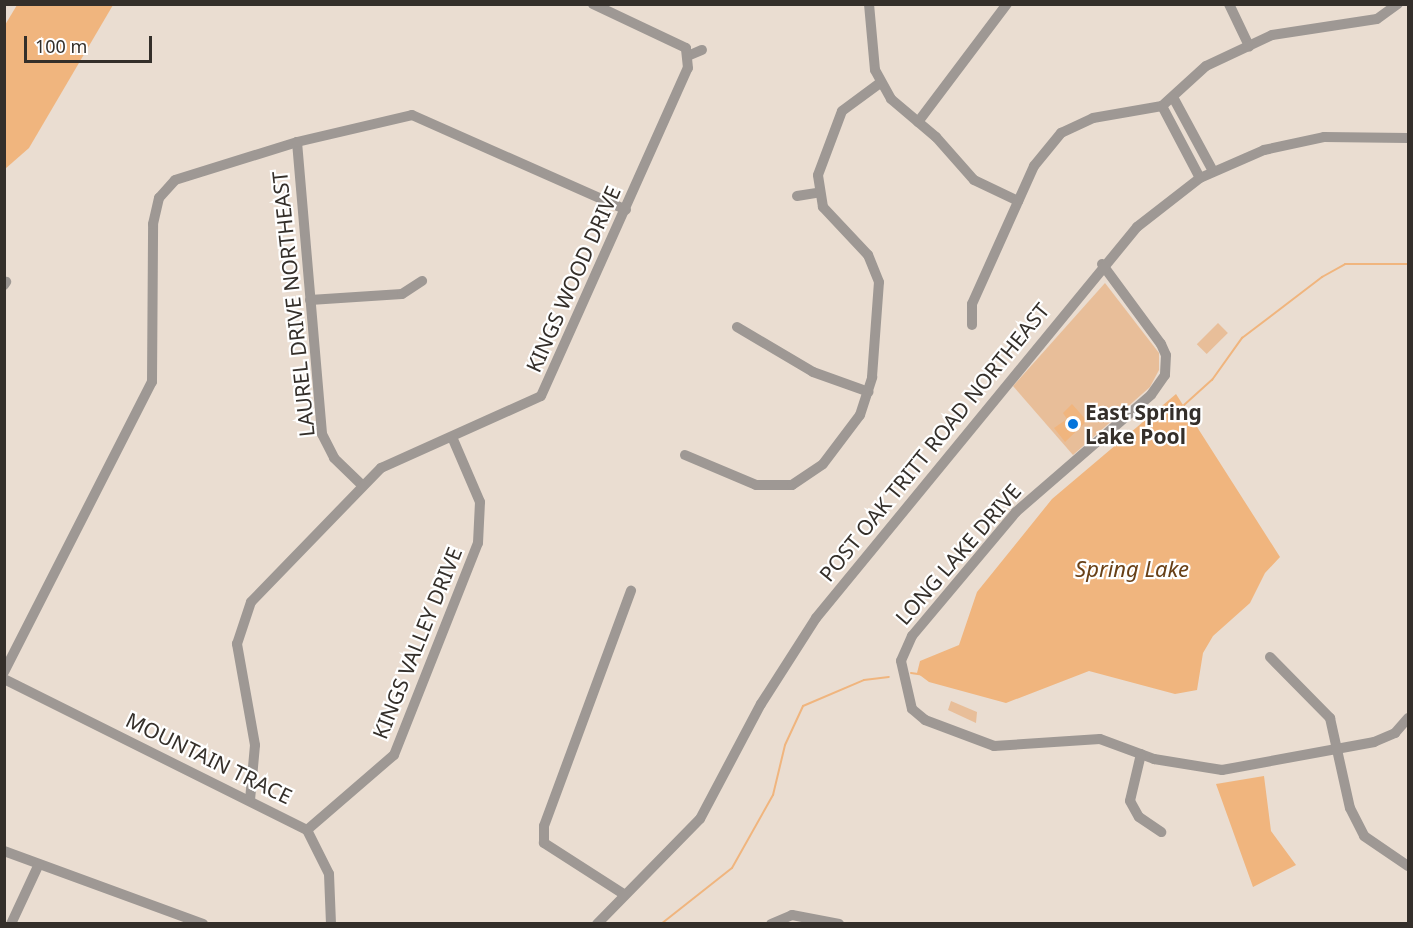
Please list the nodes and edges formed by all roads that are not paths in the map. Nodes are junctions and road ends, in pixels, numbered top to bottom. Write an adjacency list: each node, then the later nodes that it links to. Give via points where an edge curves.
1 (593, 4): 8 (street, via 678,44)
2 (869, 4): 9 (street)
3 (1007, 4): 12 (street)
4 (1229, 4): 6 (street)
5 (1398, 4): 6 (street, via 1377,19 1303,27)
6 (1249, 46): 10 (street, via 1199,70)
7 (702, 50): 8 (street)
8 (690, 55): 20 (street, KINGS WOOD DRIVE)
9 (880, 83): 12 (street); 17 (street, via 852,100 837,118 819,161)
10 (1174, 99): 11 (street); 15 (street)
11 (1162, 106): 16 (street); 19 (street, via 1094,118 1061,133 1034,165)
12 (918, 122): 19 (street, via 974,180)
13 (1408, 138): 15 (street, POST OAK TRITT ROAD NORTHEAST, via 1310,139)
14 (297, 142): 20 (street, via 412,115); 23 (street, LAUREL DRIVE NORTHEAST); 32 (street, via 184,174 159,198 153,224 152,382)
15 (1213, 171): 16 (street, POST OAK TRITT ROAD NORTHEAST)
16 (1200, 178): 21 (street, POST OAK TRITT ROAD NORTHEAST, via 1145,219)
17 (817, 193): 18 (street); 26 (street, via 877,272)
18 (797, 196)
19 (1018, 201): 24 (street, via 972,304)
20 (626, 210): 27 (street, KINGS WOOD DRIVE, via 541,396)
21 (1102, 264): 36 (street, LONG LAKE DRIVE, via 1166,355 1160,384 1005,525 912,636 901,662 908,703 935,724 1003,747 1100,739); 43 (street, POST OAK TRITT ROAD NORTHEAST, via 816,618 761,704 700,819)
22 (422, 281): 23 (street, via 402,294)
23 (310, 300): 29 (street, LAUREL DRIVE NORTHEAST, via 322,434 334,458)
24 (972, 326)
25 (737, 327): 26 (street, via 813,372)
26 (869, 392): 28 (street, via 856,422 829,458 792,485 756,485)
27 (452, 437): 29 (street, KINGS WOOD DRIVE, via 387,465); 38 (street, KINGS VALLEY DRIVE, via 480,502 478,543 394,755)
28 (685, 455)
29 (362, 485): 37 (street, KINGS WOOD DRIVE, via 261,590 244,615 237,644 255,745)
30 (631, 591): 43 (street, via 538,845)
31 (1270, 657): 35 (street, via 1325,710)
32 (4, 672)
33 (4, 679): 37 (street, MOUNTAIN TRACE)
34 (1408, 718): 35 (street, LONG LAKE DRIVE, via 1389,737)
35 (1339, 749): 36 (street, LONG LAKE DRIVE, via 1222,770); 42 (street, via 1357,824 1374,847)
36 (1141, 754): 39 (street, via 1130,801 1139,817)
37 (250, 800): 38 (street, MOUNTAIN TRACE)
38 (307, 830): 46 (street, MOUNTAIN TRACE, via 329,874)
39 (1161, 832)
40 (4, 851): 41 (street)
41 (39, 864): 44 (street); 45 (street)
42 (1408, 866)
43 (622, 893): 47 (street, POST OAK TRITT ROAD NORTHEAST)
44 (11, 924)
45 (203, 924)
46 (331, 924)
47 (597, 924)
48 (771, 924): 49 (street, via 799,915)
49 (839, 924)

